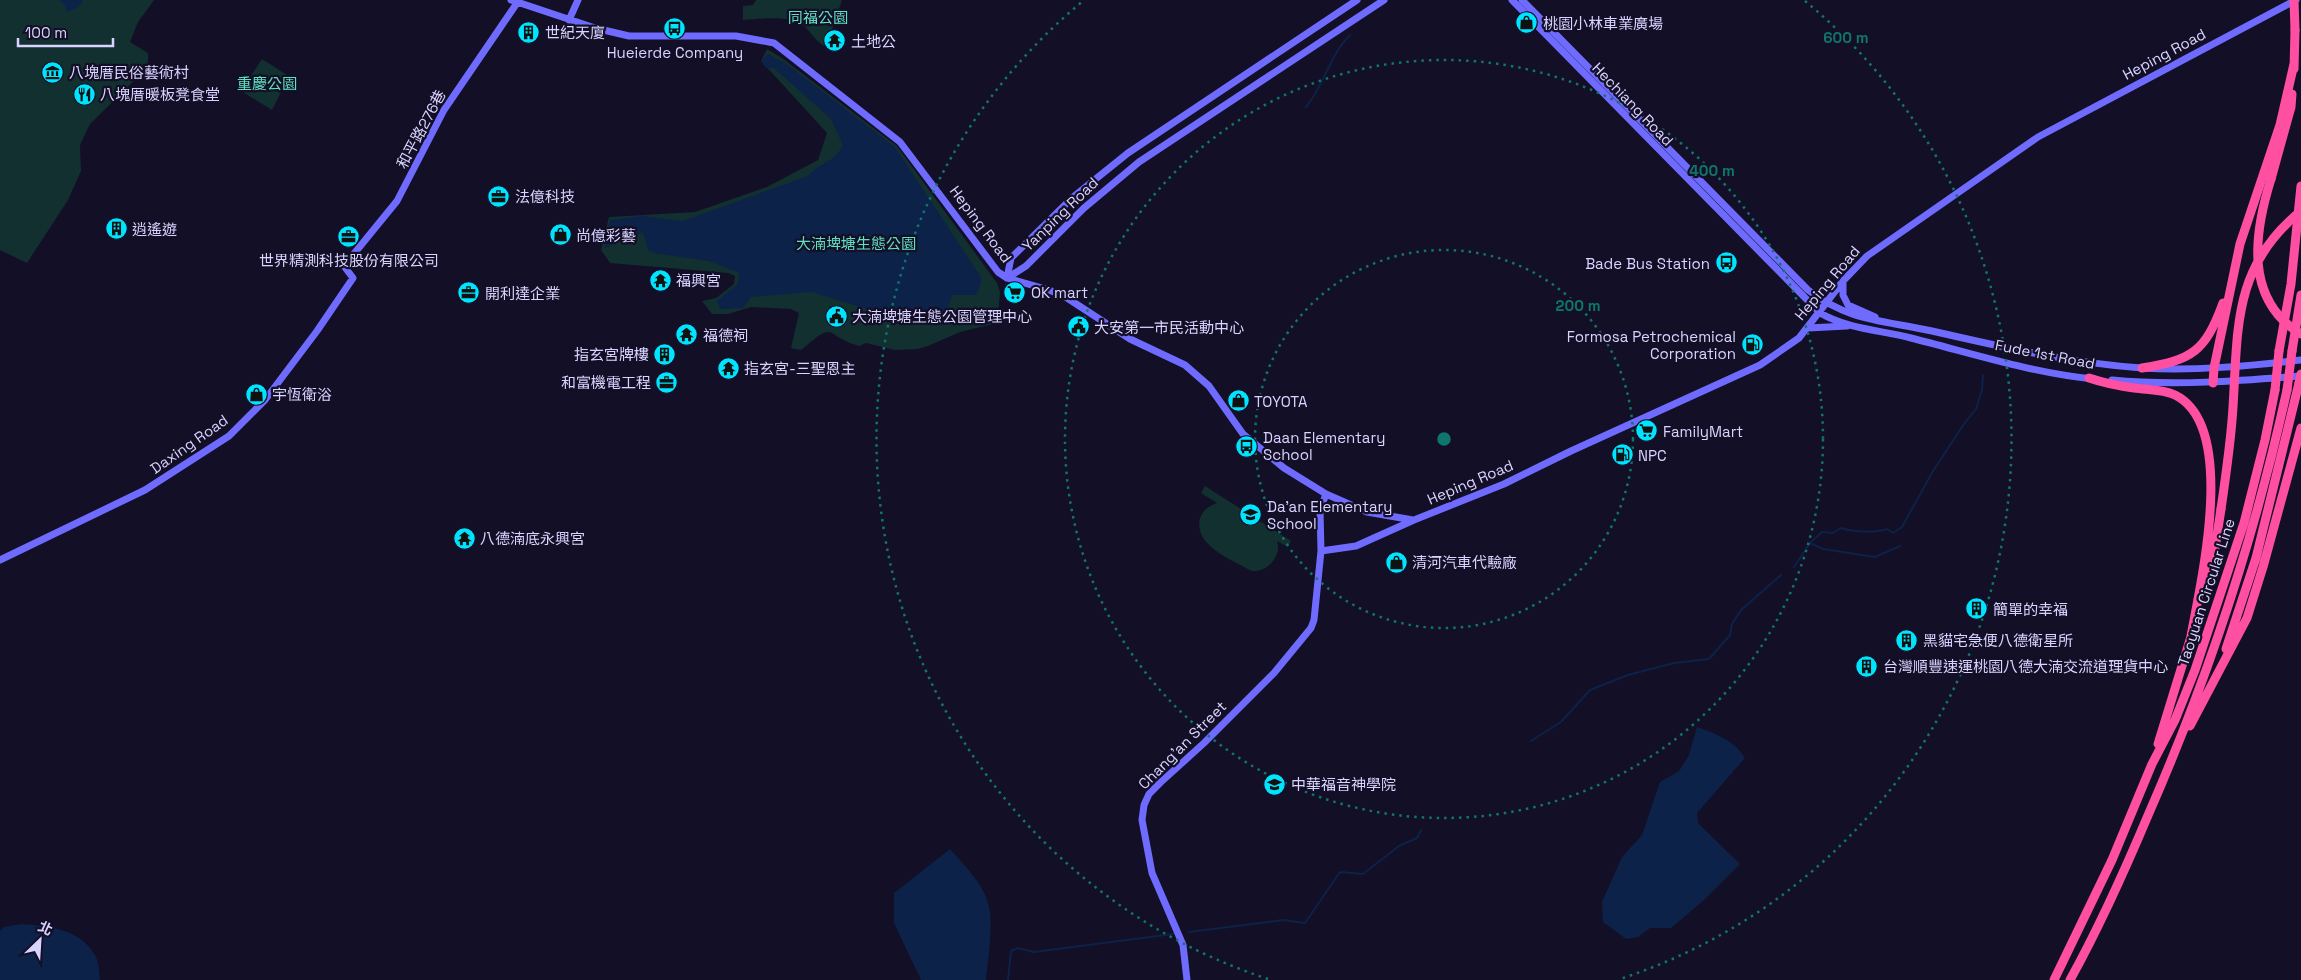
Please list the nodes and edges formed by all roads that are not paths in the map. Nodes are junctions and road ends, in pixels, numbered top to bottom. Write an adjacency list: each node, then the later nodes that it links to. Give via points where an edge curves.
1 (578, 0): 8 (street)
2 (1357, 0): 14 (street, Yanping Road, via 1102,172 1011,258)
3 (1384, 0): 14 (street, Yanping Road, via 1139,162 1084,208 1026,266)
4 (1512, 0): 18 (street, Hechiang Road)
5 (1522, 0): 17 (street, Hechiang Road, via 1808,290)
6 (2295, 0): 9 (highway, bridge); 15 (street, Heping Road, via 2038,137 1872,252)
7 (514, 1): 8 (street, Heping Road); 12 (street, 和平路276巷, via 444,110 397,201)
8 (569, 20): 14 (street, Heping Road, via 629,36 736,36 774,43 900,142 998,272)
9 (2294, 64): 13 (highway, via 2280,125 2252,203); 22 (highway, bridge, via 2291,107 2257,245 2258,268 2267,298 2282,320)
10 (2301, 186): 37 (highway, Taoyuan Circular Line, bridge, via 2275,390 2246,514 2215,615 2176,720)
11 (2301, 211): 34 (highway, bridge, via 2267,244 2246,290 2239,324 2231,438 2212,568)
12 (344, 266): 33 (street, Daxing Road, via 353,278 343,293 265,400 229,436 145,490)
13 (2233, 274): 24 (highway, via 2216,320 2198,348 2187,358); 25 (highway)
14 (1006, 278): 30 (street, Heping Road, via 1064,296 1130,339 1185,365 1209,386 1243,434 1284,468)
15 (1843, 281): 17 (street, Heping Road); 19 (street, via 1843,295 1852,308)
16 (2301, 295): 36 (highway, Taoyuan Circular Line, bridge, via 2287,390 2264,488 2241,568)
17 (1826, 304): 18 (street, Heping Road); 19 (street, Fude 1st Road, via 1864,319)
18 (1820, 313): 20 (street, Fude 1st Road); 21 (street, Heping Road)
19 (1906, 325): 24 (street, Fude 1st Road, via 2051,358)
20 (1852, 326): 21 (street); 26 (street, Fude 1st Road)
21 (1808, 328): 31 (street, Heping Road, via 1781,352 1760,365 1504,484)
22 (2301, 334)
23 (2301, 360): 25 (street, Fude 1st Road)
24 (2142, 368): 25 (street, Fude 1st Road)
25 (2214, 368): 28 (highway)
26 (2090, 378): 28 (street, Fude 1st Road, via 2143,383); 34 (highway, via 2175,396 2195,411 2206,436 2210,500 2206,554)
27 (2300, 378): 28 (street, Fude 1st Road); 35 (highway, via 2247,589)
28 (2213, 383)
29 (2301, 428): 35 (highway, via 2247,618)
30 (1326, 494): 31 (street, Heping Road, via 1367,512); 32 (street, Chang'an Street, via 1320,510)
31 (1414, 520): 32 (street, Heping Road, via 1356,546)
32 (1321, 551): 38 (street, Chang'an Street, via 1311,628 1280,666 1149,794 1144,805 1142,820 1152,873 1183,945)
33 (0, 560)
34 (2191, 636): 37 (highway)
35 (2216, 677): 36 (highway)
36 (2177, 750): 40 (highway, Taoyuan Circular Line, via 2125,869)
37 (2152, 764): 39 (highway, Taoyuan Circular Line, via 2112,860)
38 (1187, 980)
39 (2054, 980)
40 (2070, 980)

